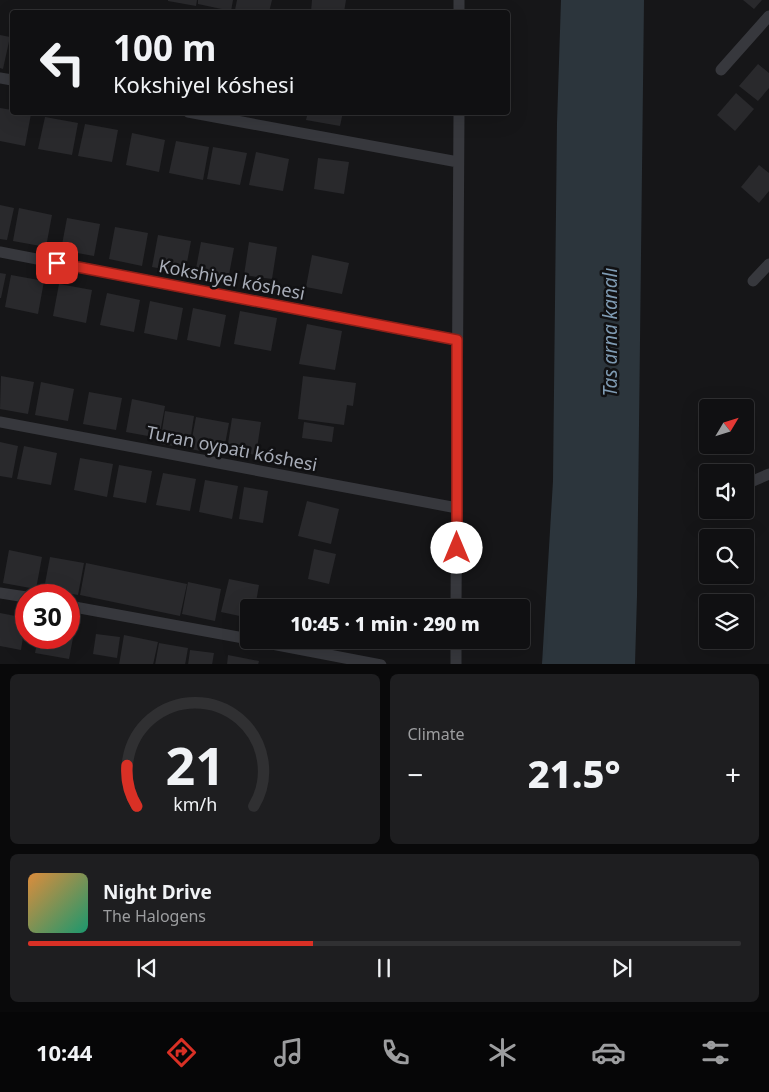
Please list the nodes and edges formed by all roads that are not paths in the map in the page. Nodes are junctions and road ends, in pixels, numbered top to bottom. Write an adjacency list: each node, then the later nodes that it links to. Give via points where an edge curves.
1 (769, 16): 2 (street)
2 (721, 70)
3 (204, 115): 5 (street)
4 (459, 115): 5 (street)
5 (458, 162): 9 (street)
6 (0, 252): 9 (street, Kokshiyel kóshesi)
7 (769, 264): 8 (street)
8 (753, 281)
9 (457, 340): 13 (street)
10 (0, 422): 13 (street, Turan oypatı kóshesi)
11 (769, 474): 12 (street)
12 (754, 481)
13 (457, 508): 16 (street)
14 (0, 592): 15 (street)
15 (15, 595)
16 (456, 599)
17 (80, 608): 18 (street)
18 (240, 638)
19 (299, 649): 21 (street)
20 (456, 649): 22 (street)
21 (381, 664)
22 (456, 664)

